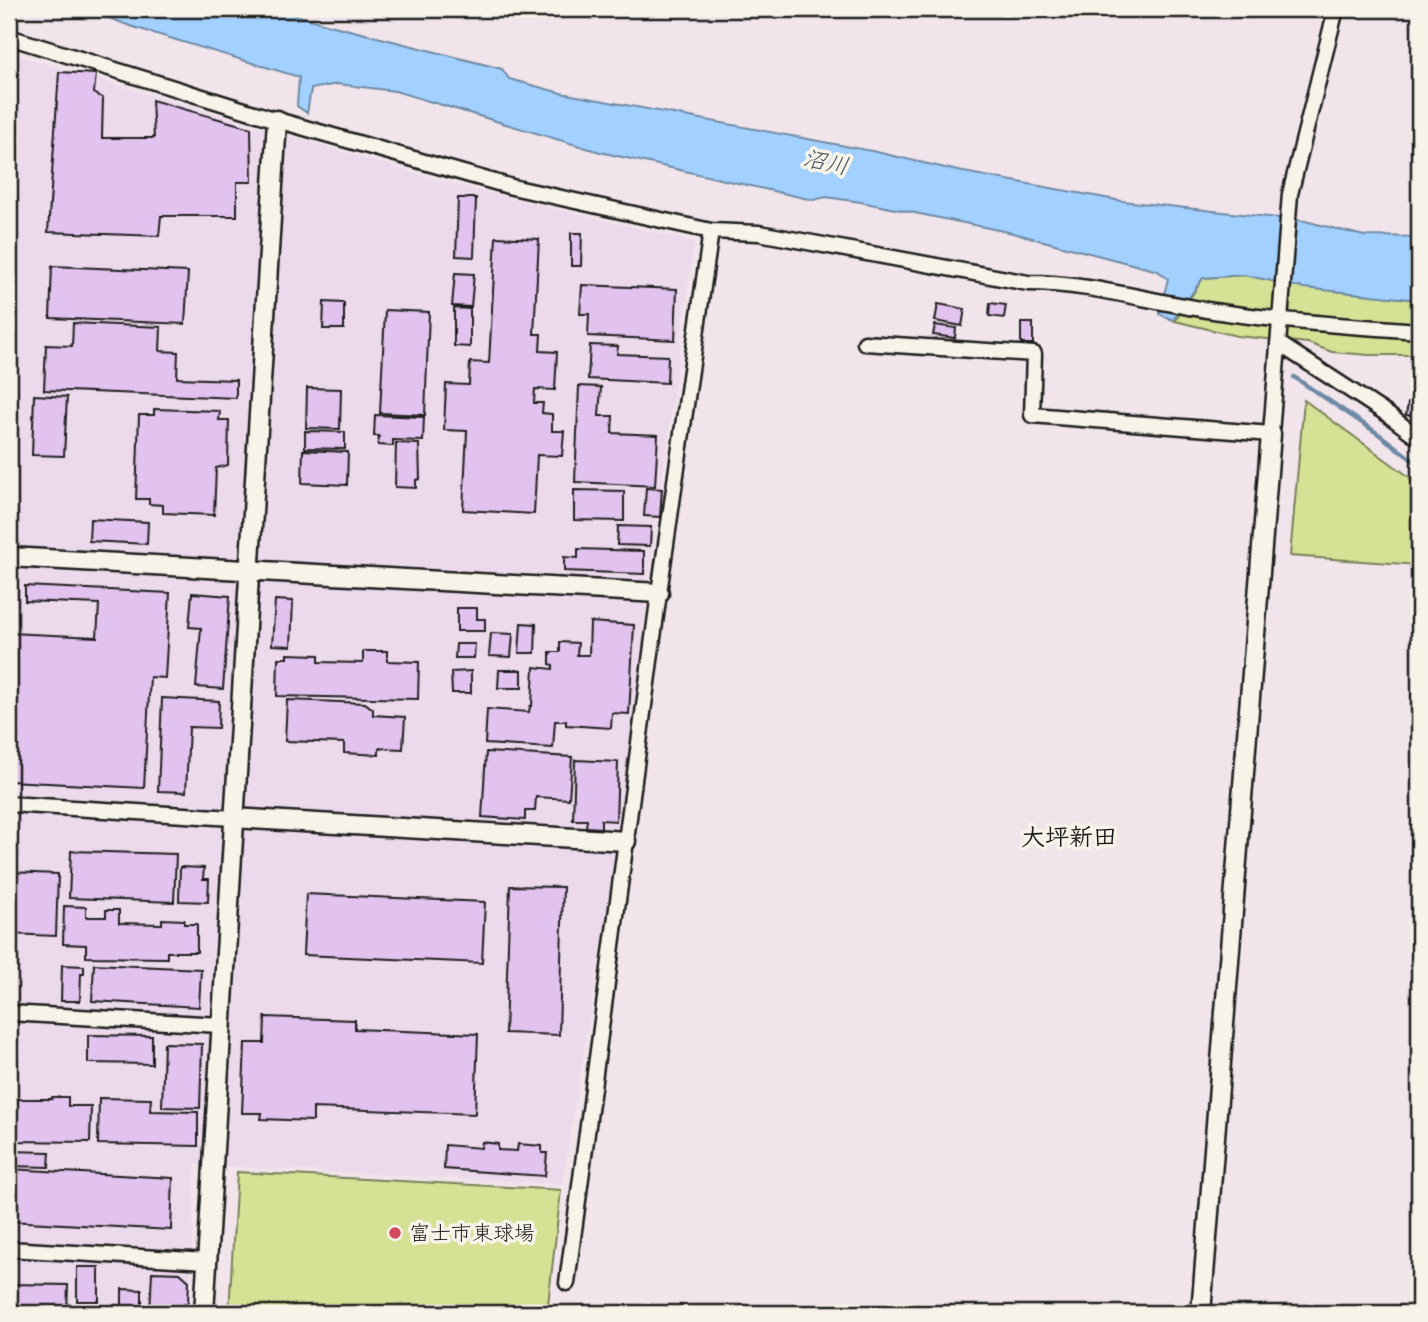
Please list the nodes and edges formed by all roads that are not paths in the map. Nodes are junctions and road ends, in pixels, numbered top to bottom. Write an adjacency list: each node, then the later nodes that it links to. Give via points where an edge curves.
1 (1336, 9): 5 (street, via 1290,194)
2 (9, 37): 3 (street)
3 (277, 120): 4 (street, via 512,187); 12 (street)
4 (711, 231): 5 (street, via 758,233 1027,283 1058,283); 13 (street)
5 (1280, 320): 6 (street); 8 (street)
6 (1419, 331)
7 (865, 343): 9 (street, via 1034,354 1032,415)
8 (1278, 343): 9 (street); 10 (street)
9 (1271, 434): 23 (street)
10 (1419, 438)
11 (9, 557): 12 (street)
12 (249, 570): 13 (street); 15 (street)
13 (659, 593): 16 (street)
14 (9, 804): 15 (street)
15 (233, 818): 16 (street); 18 (street)
16 (626, 841): 21 (street)
17 (9, 1013): 18 (street)
18 (220, 1025): 20 (street)
19 (9, 1249): 20 (street)
20 (207, 1261): 22 (street)
21 (567, 1283)
22 (204, 1313)
23 (1201, 1313)

